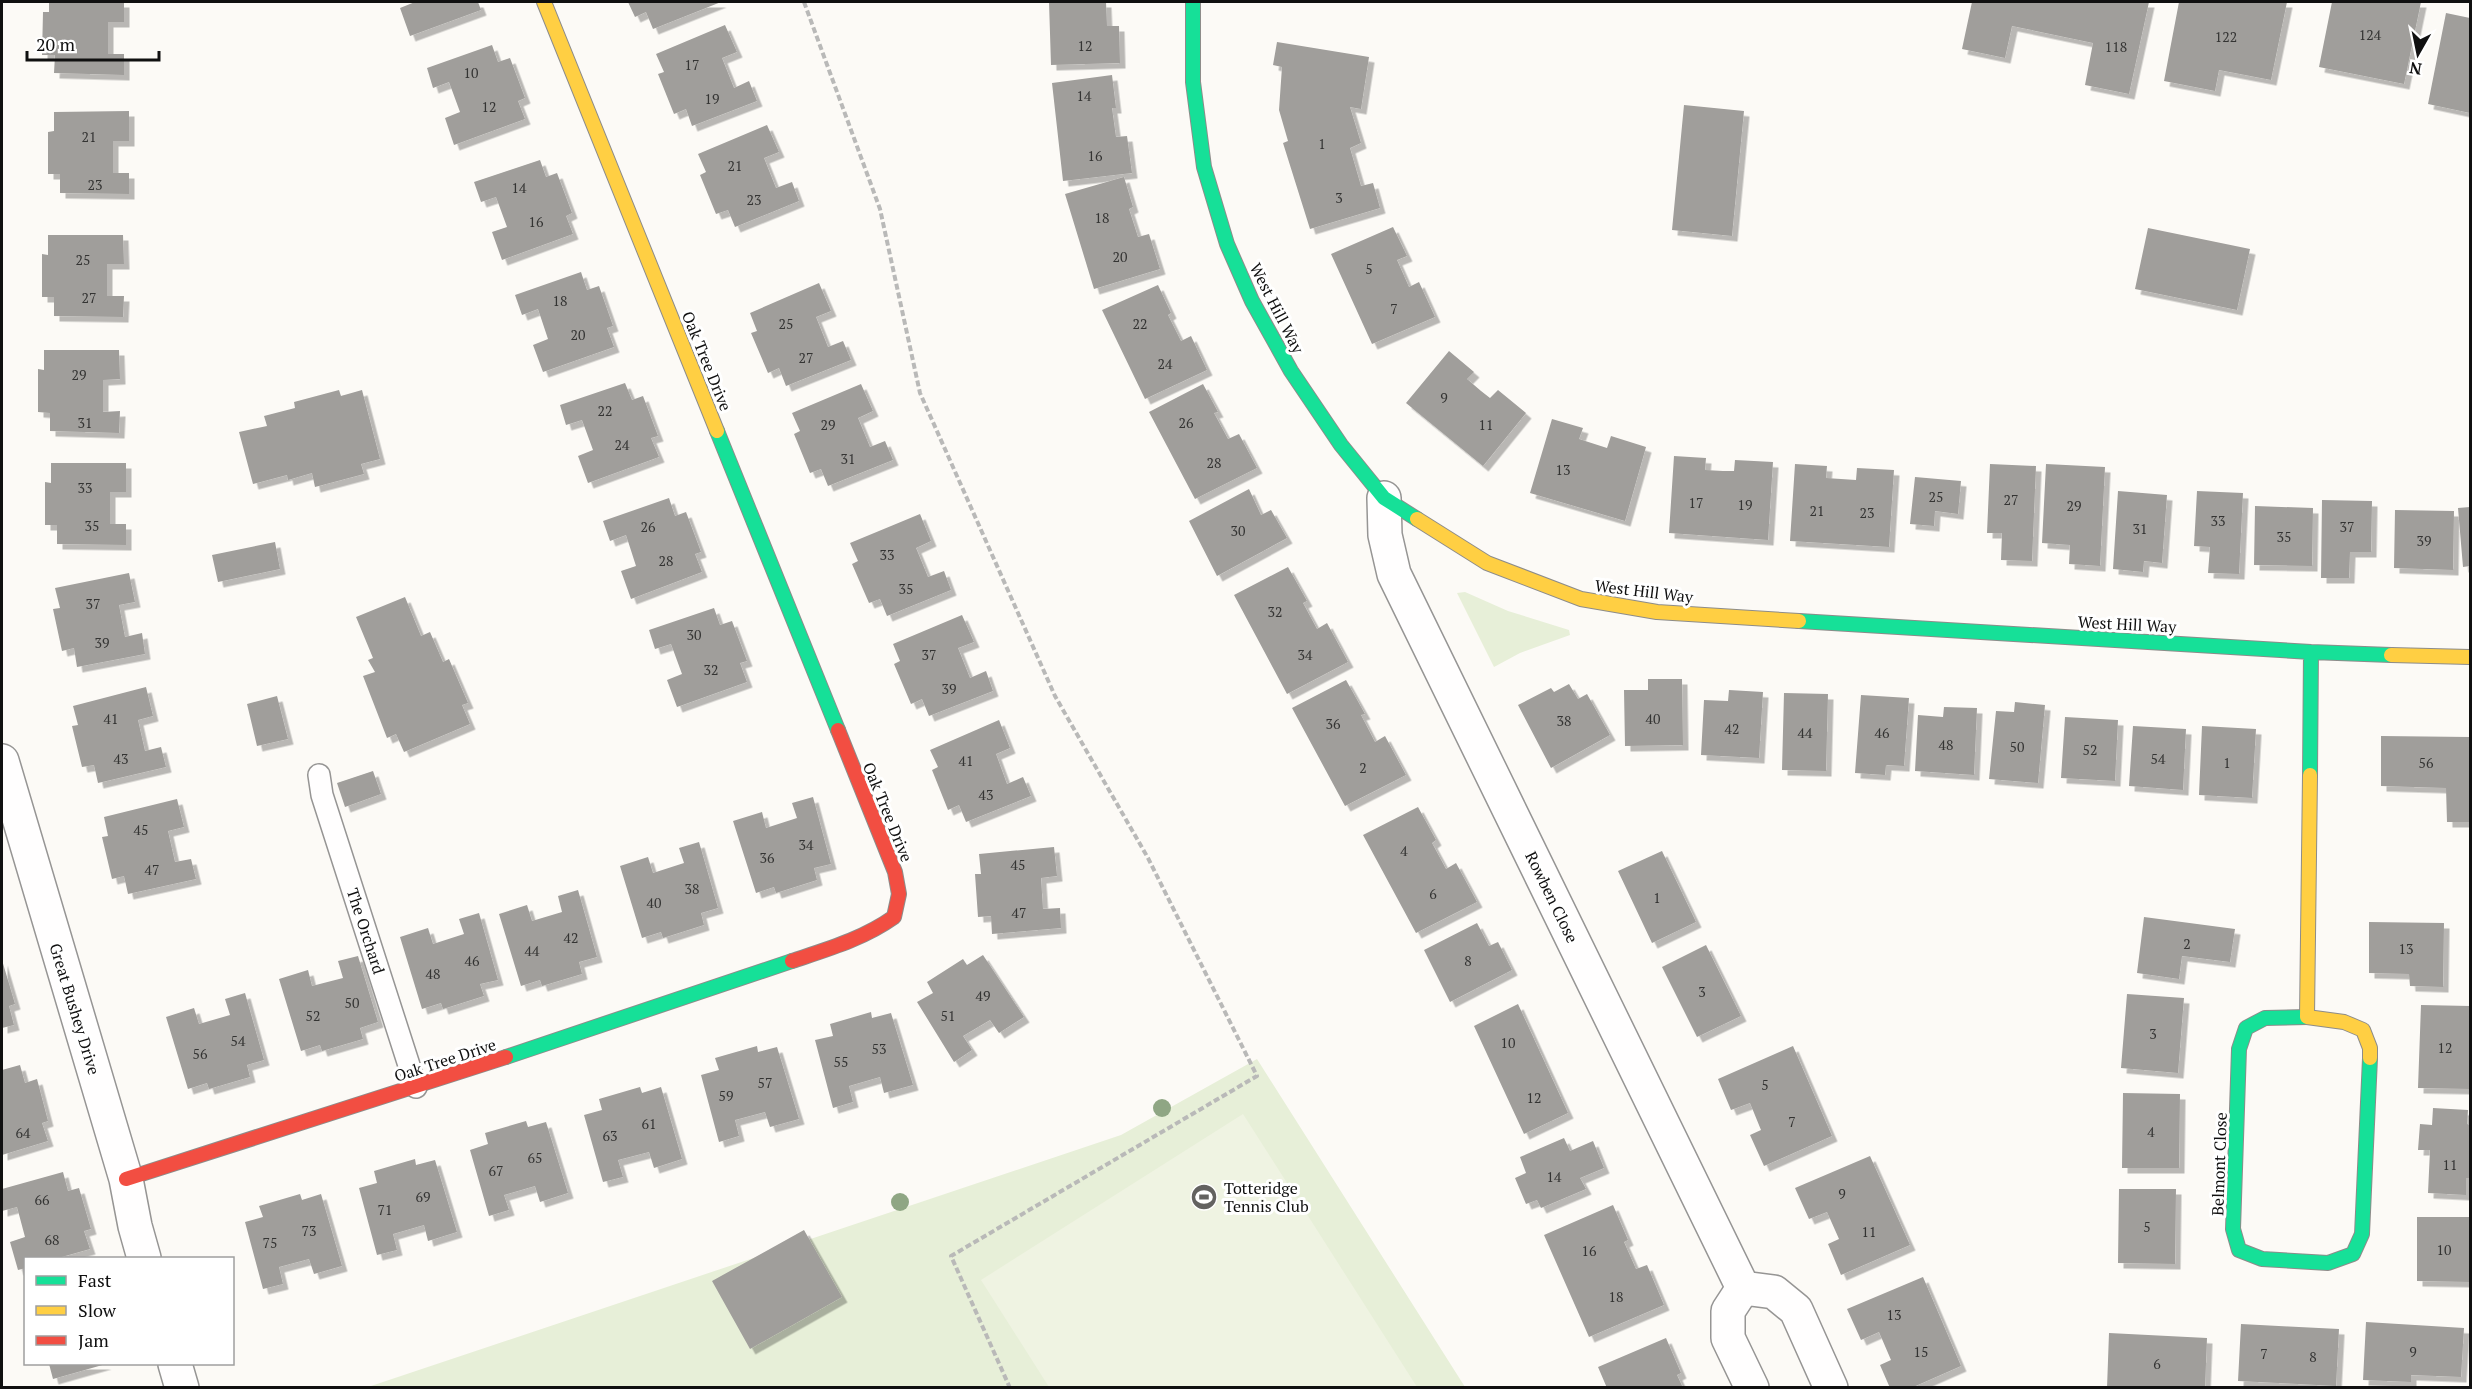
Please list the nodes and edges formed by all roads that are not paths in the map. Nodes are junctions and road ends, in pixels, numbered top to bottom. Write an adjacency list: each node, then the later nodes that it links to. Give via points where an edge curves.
1 (544, 2): 9 (street, Oak Tree Drive, via 895,872 898,894 894,917 858,939)
2 (1193, 2): 3 (street, West Hill Way, via 1193,82 1204,167 1227,244 1252,301 1291,372 1341,445)
3 (1384, 498): 4 (street, West Hill Way, via 1487,563 1581,599 1657,612); 12 (street, Rowben Close, via 1385,535 1394,574)
4 (2310, 652): 5 (street, West Hill Way); 8 (street)
5 (2470, 657)
6 (2, 760): 10 (street, Great Bushey Drive)
7 (319, 775): 9 (lane, The Orchard, via 322,795)
8 (2307, 1017): 8 (street, Belmont Close, via 2344,1022 2362,1030 2370,1048 2362,1234 2353,1254 2328,1263 2262,1259 2239,1250 2233,1230 2239,1049 2246,1028 2265,1018)
9 (416, 1087): 10 (street, Oak Tree Drive)
10 (126, 1179): 11 (street, Great Bushey Drive)
11 (144, 1257)
12 (1743, 1288): 15 (street, via 1728,1311 1728,1338); 16 (street, via 1774,1292 1796,1310)
13 (175, 1365): 14 (street)
14 (182, 1388)
15 (1752, 1388)
16 (1831, 1388)

